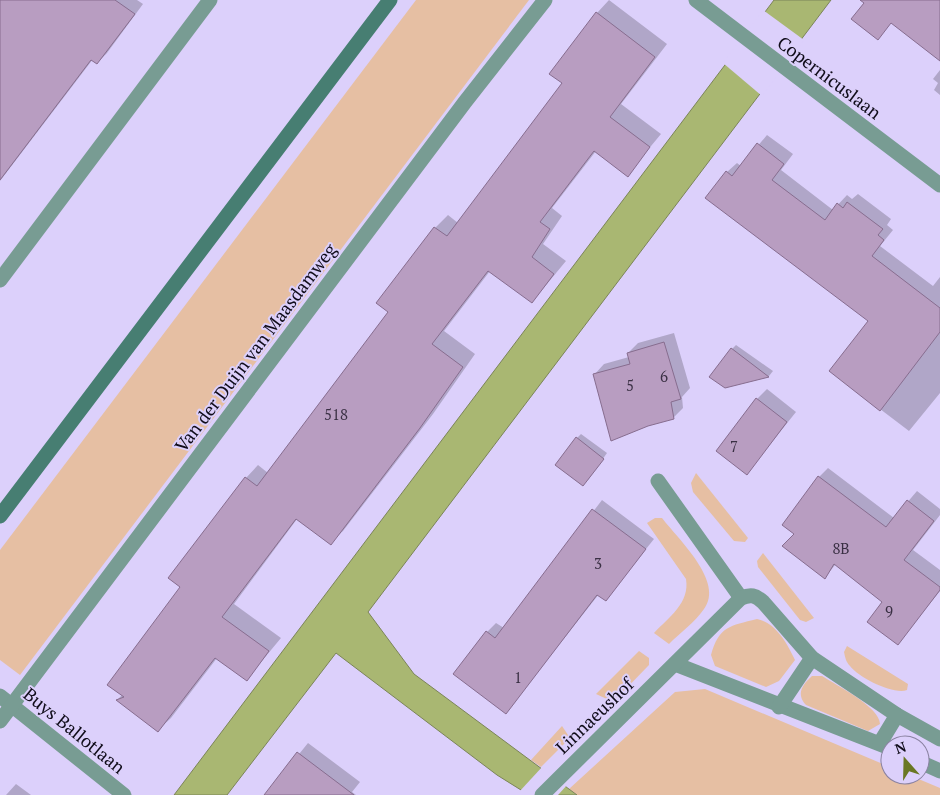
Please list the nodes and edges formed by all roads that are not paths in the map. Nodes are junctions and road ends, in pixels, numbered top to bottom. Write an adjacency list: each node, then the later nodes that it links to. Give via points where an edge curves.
1 (210, 0): 6 (street)
2 (390, 0): 8 (street)
3 (545, 0): 12 (street, Van der Duijn van Maasdamweg)
4 (696, 0): 5 (street, Copernicuslaan)
5 (940, 185)
6 (0, 280)
7 (658, 481): 9 (street)
8 (0, 516)
9 (741, 598): 10 (street, via 755,596 763,602); 11 (street, Linnaeushof)
10 (812, 658): 13 (street); 14 (street)
11 (674, 664): 13 (street); 20 (street, Linnaeushof)
12 (6, 701): 15 (street, Van der Duijn van Maasdamweg); 19 (street, Buys Ballotlaan)
13 (779, 706): 18 (street)
14 (897, 715): 16 (street); 17 (street)
15 (0, 721)
16 (889, 735)
17 (940, 739)
18 (880, 744)
19 (124, 795)
20 (542, 795)

